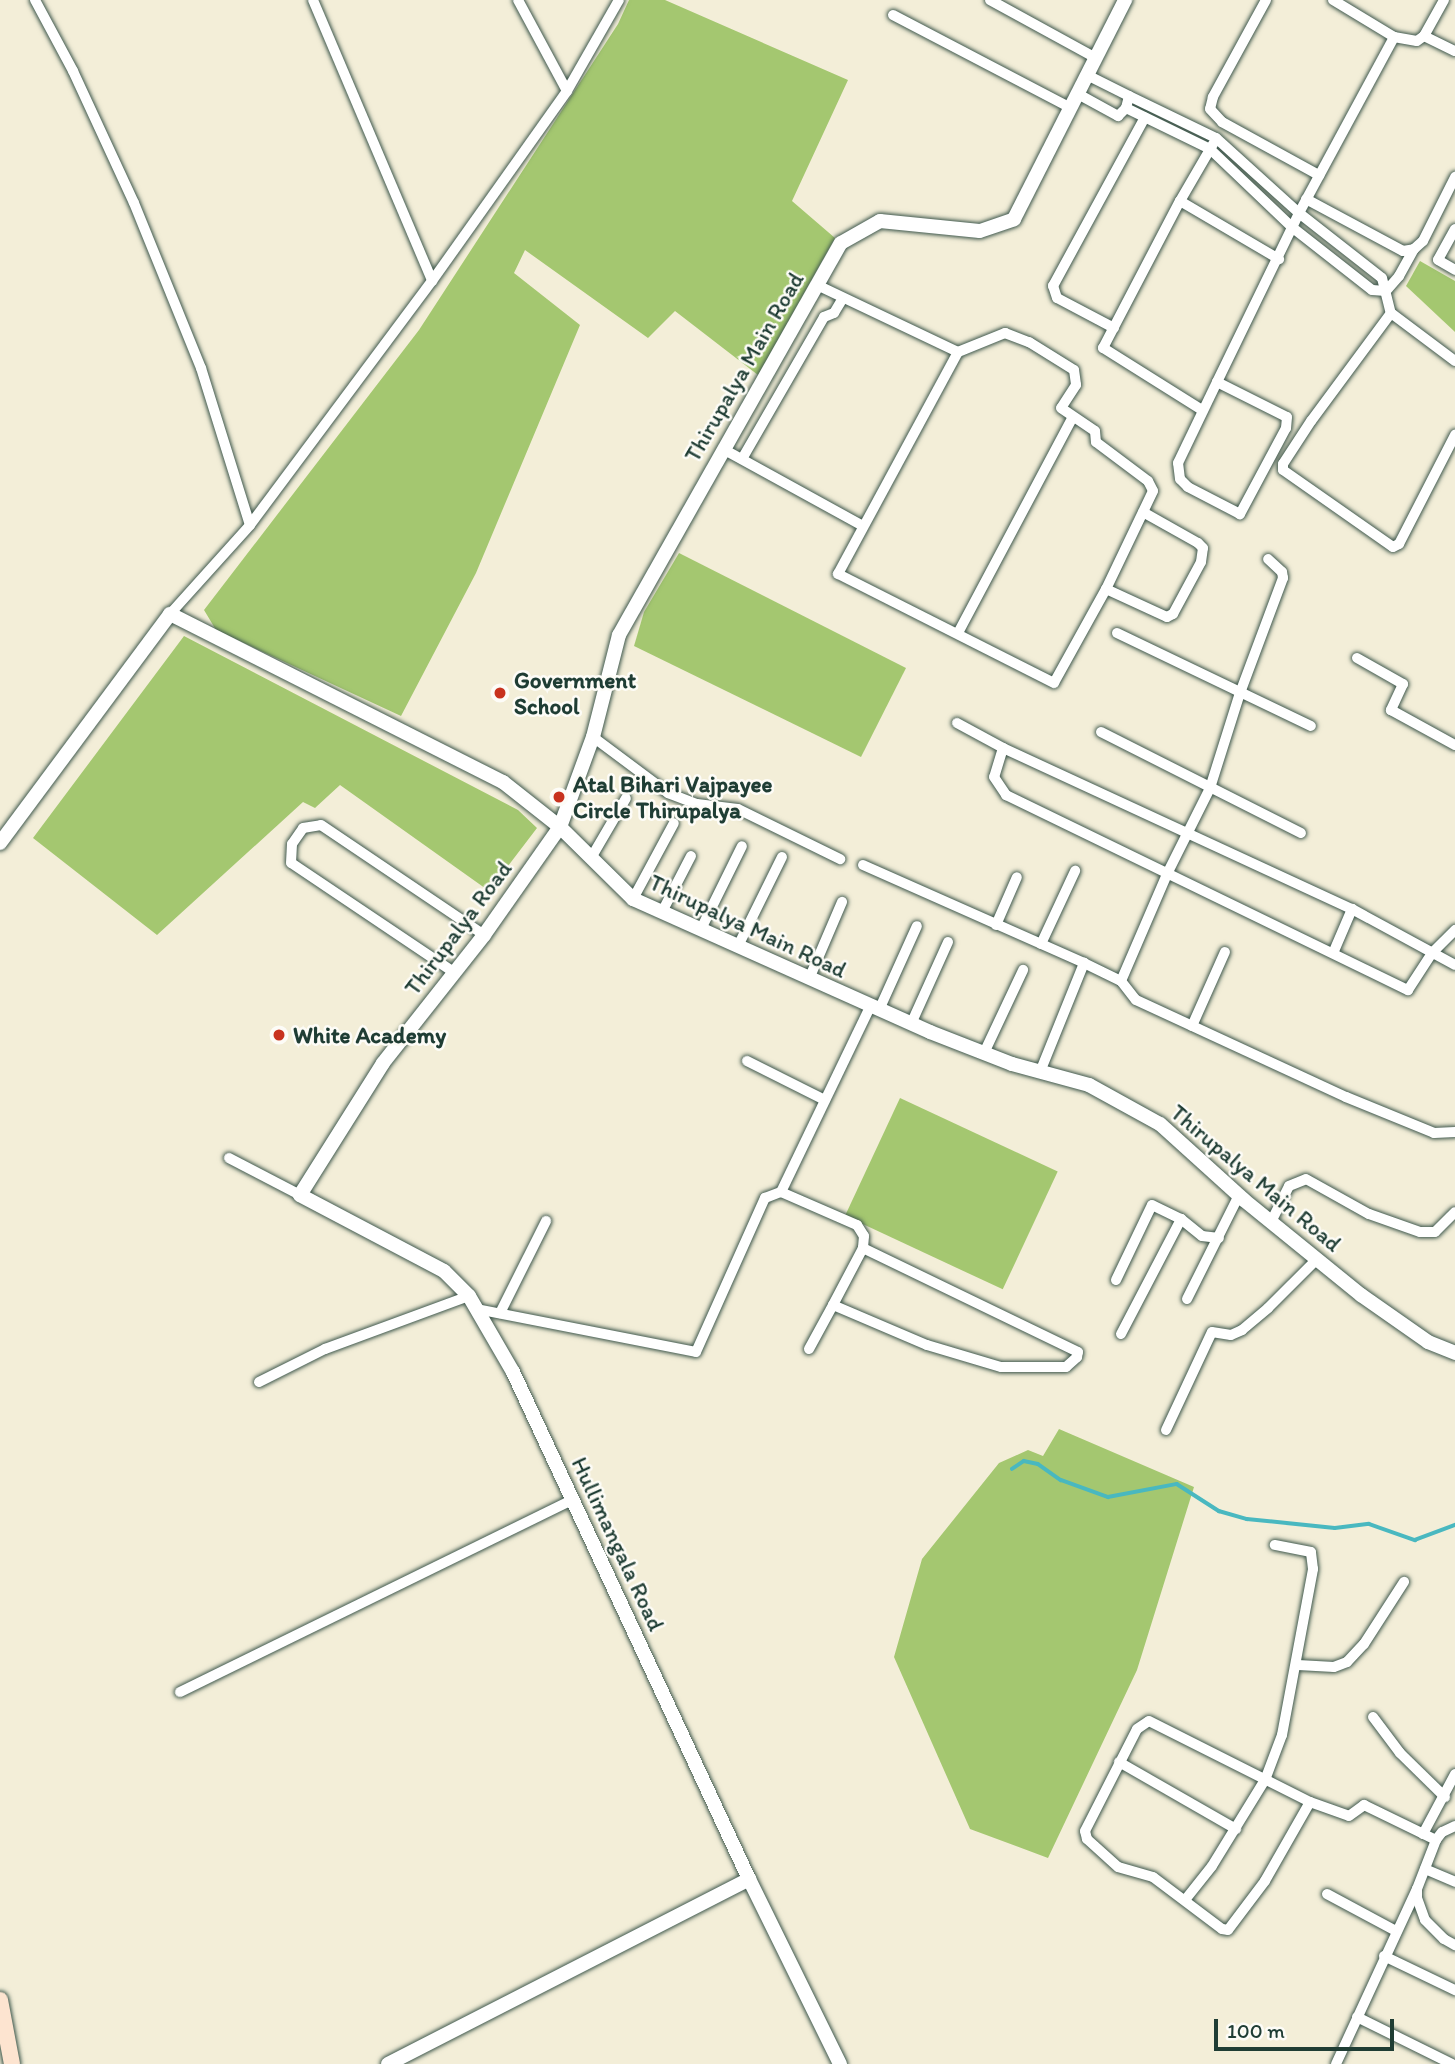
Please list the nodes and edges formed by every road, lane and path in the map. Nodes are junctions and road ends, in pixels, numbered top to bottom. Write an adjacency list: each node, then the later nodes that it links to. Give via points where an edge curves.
1 (35, 0): 51 (street, via 134,204 201,368)
2 (313, 0): 36 (street)
3 (518, 0): 17 (street)
4 (619, 0): 17 (street)
5 (990, 0): 15 (street)
6 (1125, 0): 15 (street, Thirupalya Main Road)
7 (1266, 0): 23 (street, via 1213,97 1210,109)
8 (1333, 0): 10 (street)
9 (1444, 0): 12 (street)
10 (1354, 5): 13 (street)
11 (893, 15): 20 (street)
12 (1424, 36): 13 (street, via 1417,41); 14 (street)
13 (1394, 37): 26 (street)
14 (1455, 51)
15 (1096, 58): 16 (street, Thirupalya Main Road)
16 (1087, 75): 18 (street, Thirupalya Main Road); 19 (street)
17 (567, 91): 36 (street)
18 (1078, 94): 20 (street, Thirupalya Main Road); 21 (street, via 1118,116)
19 (1129, 96): 21 (street); 24 (street)
20 (1071, 108): 37 (street, Thirupalya Main Road, via 1014,219 980,230 880,222 841,243)
21 (1126, 108): 22 (street)
22 (1145, 117): 25 (street); 41 (street, via 1053,286 1057,298)
23 (1222, 122): 24 (street); 26 (street)
24 (1216, 138): 25 (street); 30 (street)
25 (1210, 149): 29 (street); 31 (street)
26 (1319, 175): 28 (street)
27 (1455, 177): 33 (street, via 1423,241)
28 (1306, 199): 30 (street); 33 (street, via 1403,251)
29 (1180, 201): 34 (street); 41 (street)
30 (1298, 213): 31 (street); 38 (street, via 1382,278)
31 (1293, 228): 34 (street); 38 (street, via 1372,290)
32 (1455, 229): 35 (street, via 1437,260)
33 (1414, 249): 38 (street)
34 (1279, 259): 44 (street)
35 (1455, 270)
36 (432, 281): 51 (street)
37 (817, 285): 39 (street); 48 (street, Thirupalya Main Road)
38 (1386, 291): 40 (street)
39 (843, 298): 42 (street); 49 (street, via 834,313 824,317)
40 (1391, 313): 43 (street); 47 (street, via 1311,421 1283,470 1393,547)
41 (1114, 328): 45 (street, via 1103,348)
42 (958, 352): 46 (street, via 1005,333 1029,342 1074,370 1076,385 1061,408); 52 (street)
43 (1455, 361)
44 (1217, 382): 45 (street); 45 (street, via 1287,417 1286,428 1240,514 1180,479 1178,463)
45 (1202, 410)
46 (1073, 417): 50 (street, via 1095,430 1096,442 1148,481 1152,495); 57 (street)
47 (1455, 435)
48 (723, 449): 49 (street); 63 (street, Thirupalya Main Road, via 619,635)
49 (742, 459): 52 (street)
50 (1143, 512): 54 (street); 54 (street, via 1198,543 1203,548 1201,562 1173,614 1167,617)
51 (250, 525): 55 (street)
52 (863, 526): 57 (street, via 838,574)
53 (1268, 559): 59 (street, via 1283,578)
54 (1106, 589): 57 (street, via 1054,683)
55 (170, 614): 69 (street, via 503,782); 72 (street)
56 (1117, 633): 59 (street)
57 (958, 634)
58 (1357, 658): 64 (street, via 1403,684 1391,710)
59 (1240, 693): 61 (street); 66 (street)
60 (957, 723): 65 (street)
61 (1311, 726)
62 (1101, 732): 66 (street)
63 (593, 737): 69 (street, Thirupalya Main Road); 77 (street, via 668,793 697,804 738,809)
64 (1455, 745)
65 (1003, 748): 70 (street); 80 (street, via 994,777 1006,795)
66 (1210, 788): 70 (street); 71 (street)
67 (626, 798): 75 (street)
68 (674, 823): 82 (street)
69 (560, 827): 75 (street, Thirupalya Main Road); 90 (street, Thirupalya Road)
70 (1188, 832): 80 (street); 84 (street)
71 (1301, 833)
72 (0, 843)
73 (741, 846): 88 (street)
74 (691, 856): 85 (street)
75 (591, 858): 82 (street, Thirupalya Main Road)
76 (782, 858): 92 (street)
77 (840, 859)
78 (863, 866): 86 (street)
79 (1075, 871): 93 (street)
80 (1168, 872): 94 (street); 102 (street)
81 (1017, 877): 86 (street)
82 (633, 899): 85 (street, Thirupalya Main Road)
83 (842, 902): 101 (street)
84 (1352, 909): 94 (street); 96 (street)
85 (662, 912): 88 (street, Thirupalya Main Road)
86 (996, 925): 93 (street)
87 (917, 926): 103 (street)
88 (702, 927): 92 (street, Thirupalya Main Road)
89 (1455, 930): 96 (street)
90 (484, 935): 100 (street, Thirupalya Road); 100 (street, via 321,825 303,828 292,845 291,863)
91 (948, 942): 104 (street)
92 (739, 944): 101 (street, Thirupalya Main Road)
93 (1041, 944): 97 (street)
94 (1334, 951): 96 (street, via 1408,990)
95 (1225, 952): 105 (street)
96 (1433, 953): 98 (street)
97 (1084, 963): 102 (street); 108 (street)
98 (1455, 965)
99 (1023, 970): 106 (street)
100 (455, 973): 113 (street, Thirupalya Road, via 383,1063)
101 (809, 979): 103 (street, Thirupalya Main Road)
102 (1121, 981): 105 (street, via 1136,1000)
103 (875, 1008): 104 (street, Thirupalya Main Road); 109 (street)
104 (911, 1024): 106 (street, Thirupalya Main Road)
105 (1192, 1026): 110 (street, via 1434,1133)
106 (984, 1053): 108 (street, Thirupalya Main Road)
107 (747, 1061): 109 (street)
108 (1040, 1072): 114 (street, Thirupalya Main Road, via 1089,1085 1160,1124)
109 (825, 1100): 112 (street)
110 (1455, 1132)
111 (229, 1158): 113 (street, Hullimangala Road)
112 (781, 1192): 120 (street, via 857,1225 864,1236); 127 (street, via 765,1198 696,1352)
113 (300, 1195): 123 (street, Hullimangala Road, via 444,1271)
114 (1239, 1195): 118 (street, Thirupalya Main Road); 119 (street)
115 (1455, 1212): 118 (street, via 1435,1232 1420,1232 1370,1214 1313,1181 1299,1179 1289,1186)
116 (1181, 1219): 119 (street, via 1202,1236); 122 (street, via 1152,1205); 128 (street)
117 (545, 1221): 127 (street)
118 (1271, 1222): 121 (street, Thirupalya Main Road)
119 (1219, 1238): 124 (street)
120 (863, 1248): 125 (street); 125 (street, via 1078,1352 1077,1357 1066,1367 1001,1367 927,1345)
121 (1315, 1260): 130 (street, Thirupalya Main Road, via 1428,1342); 132 (street, via 1242,1330 1231,1335 1212,1332)
122 (1116, 1280)
123 (469, 1296): 126 (street, Hullimangala Road); 131 (street, via 326,1349)
124 (1187, 1299)
125 (833, 1305): 129 (street)
126 (477, 1309): 127 (street); 133 (street, Hullimangala Road, via 513,1372)
127 (500, 1313)
128 (1121, 1334)
129 (809, 1349)
130 (1455, 1353)
131 (259, 1382)
132 (1166, 1430)
133 (572, 1500): 137 (street); 149 (street, Hullimangala Road)
134 (1275, 1545): 136 (street, via 1311,1552 1313,1569)
135 (1404, 1582): 136 (street, via 1347,1662 1334,1667)
136 (1298, 1665): 141 (street, via 1282,1735)
137 (180, 1692)
138 (1373, 1717): 142 (street, via 1400,1753)
139 (1119, 1762): 141 (street, via 1137,1729 1149,1721); 145 (street); 153 (street, via 1087,1823 1087,1839 1122,1870 1150,1875)
140 (1455, 1774): 142 (street)
141 (1265, 1780): 143 (street); 145 (street)
142 (1445, 1797): 146 (street)
143 (1310, 1802): 146 (street, via 1349,1816 1364,1805); 153 (street, via 1233,1926 1222,1929)
144 (1455, 1826): 147 (street)
145 (1236, 1829): 153 (street)
146 (1423, 1834): 147 (street)
147 (1436, 1840): 148 (street)
148 (1425, 1869): 150 (street); 151 (street)
149 (749, 1879): 161 (street); 162 (street, Hullimangala Road)
150 (1455, 1882)
151 (1417, 1889): 154 (street); 155 (street, via 1425,1920)
152 (1327, 1894): 154 (street)
153 (1185, 1900)
154 (1396, 1931): 156 (street)
155 (1455, 1945)
156 (1384, 1956): 157 (street); 159 (street)
157 (1455, 1990)
158 (0, 2000): 160 (main road)
159 (1357, 2017): 163 (street); 164 (street)
160 (12, 2064)
161 (388, 2064)
162 (840, 2064)
163 (1336, 2064)
164 (1452, 2064)

